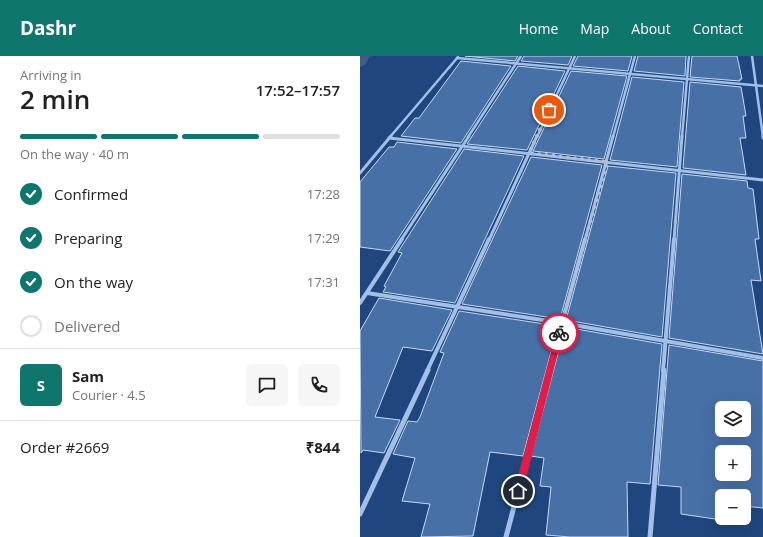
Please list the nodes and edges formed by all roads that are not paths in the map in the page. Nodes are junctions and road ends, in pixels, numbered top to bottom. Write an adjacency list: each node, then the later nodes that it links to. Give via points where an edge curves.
1 (521, 56): 7 (street)
2 (575, 56): 8 (street)
3 (635, 56): 9 (street)
4 (689, 56): 10 (street)
5 (752, 56): 11 (street)
6 (458, 57): 7 (street); 13 (street)
7 (517, 63): 8 (street); 15 (street)
8 (569, 68): 9 (street); 16 (street)
9 (630, 73): 10 (street); 17 (street)
10 (688, 79): 11 (street); 18 (street)
11 (756, 85): 12 (street); 14 (street)
12 (763, 86)
13 (389, 138): 15 (street); 19 (street)
14 (763, 138)
15 (463, 145): 16 (street); 21 (street)
16 (529, 153): 17 (street); 23 (street)
17 (607, 162): 18 (street); 24 (street)
18 (680, 170): 20 (street); 25 (street)
19 (360, 173)
20 (763, 180)
21 (367, 293): 22 (street); 23 (street)
22 (360, 303)
23 (457, 306): 24 (street); 27 (street)
24 (562, 323): 25 (street); 28 (street)
25 (666, 340): 26 (street); 29 (street)
26 (763, 358)
27 (360, 514)
28 (506, 537)
29 (650, 537)

